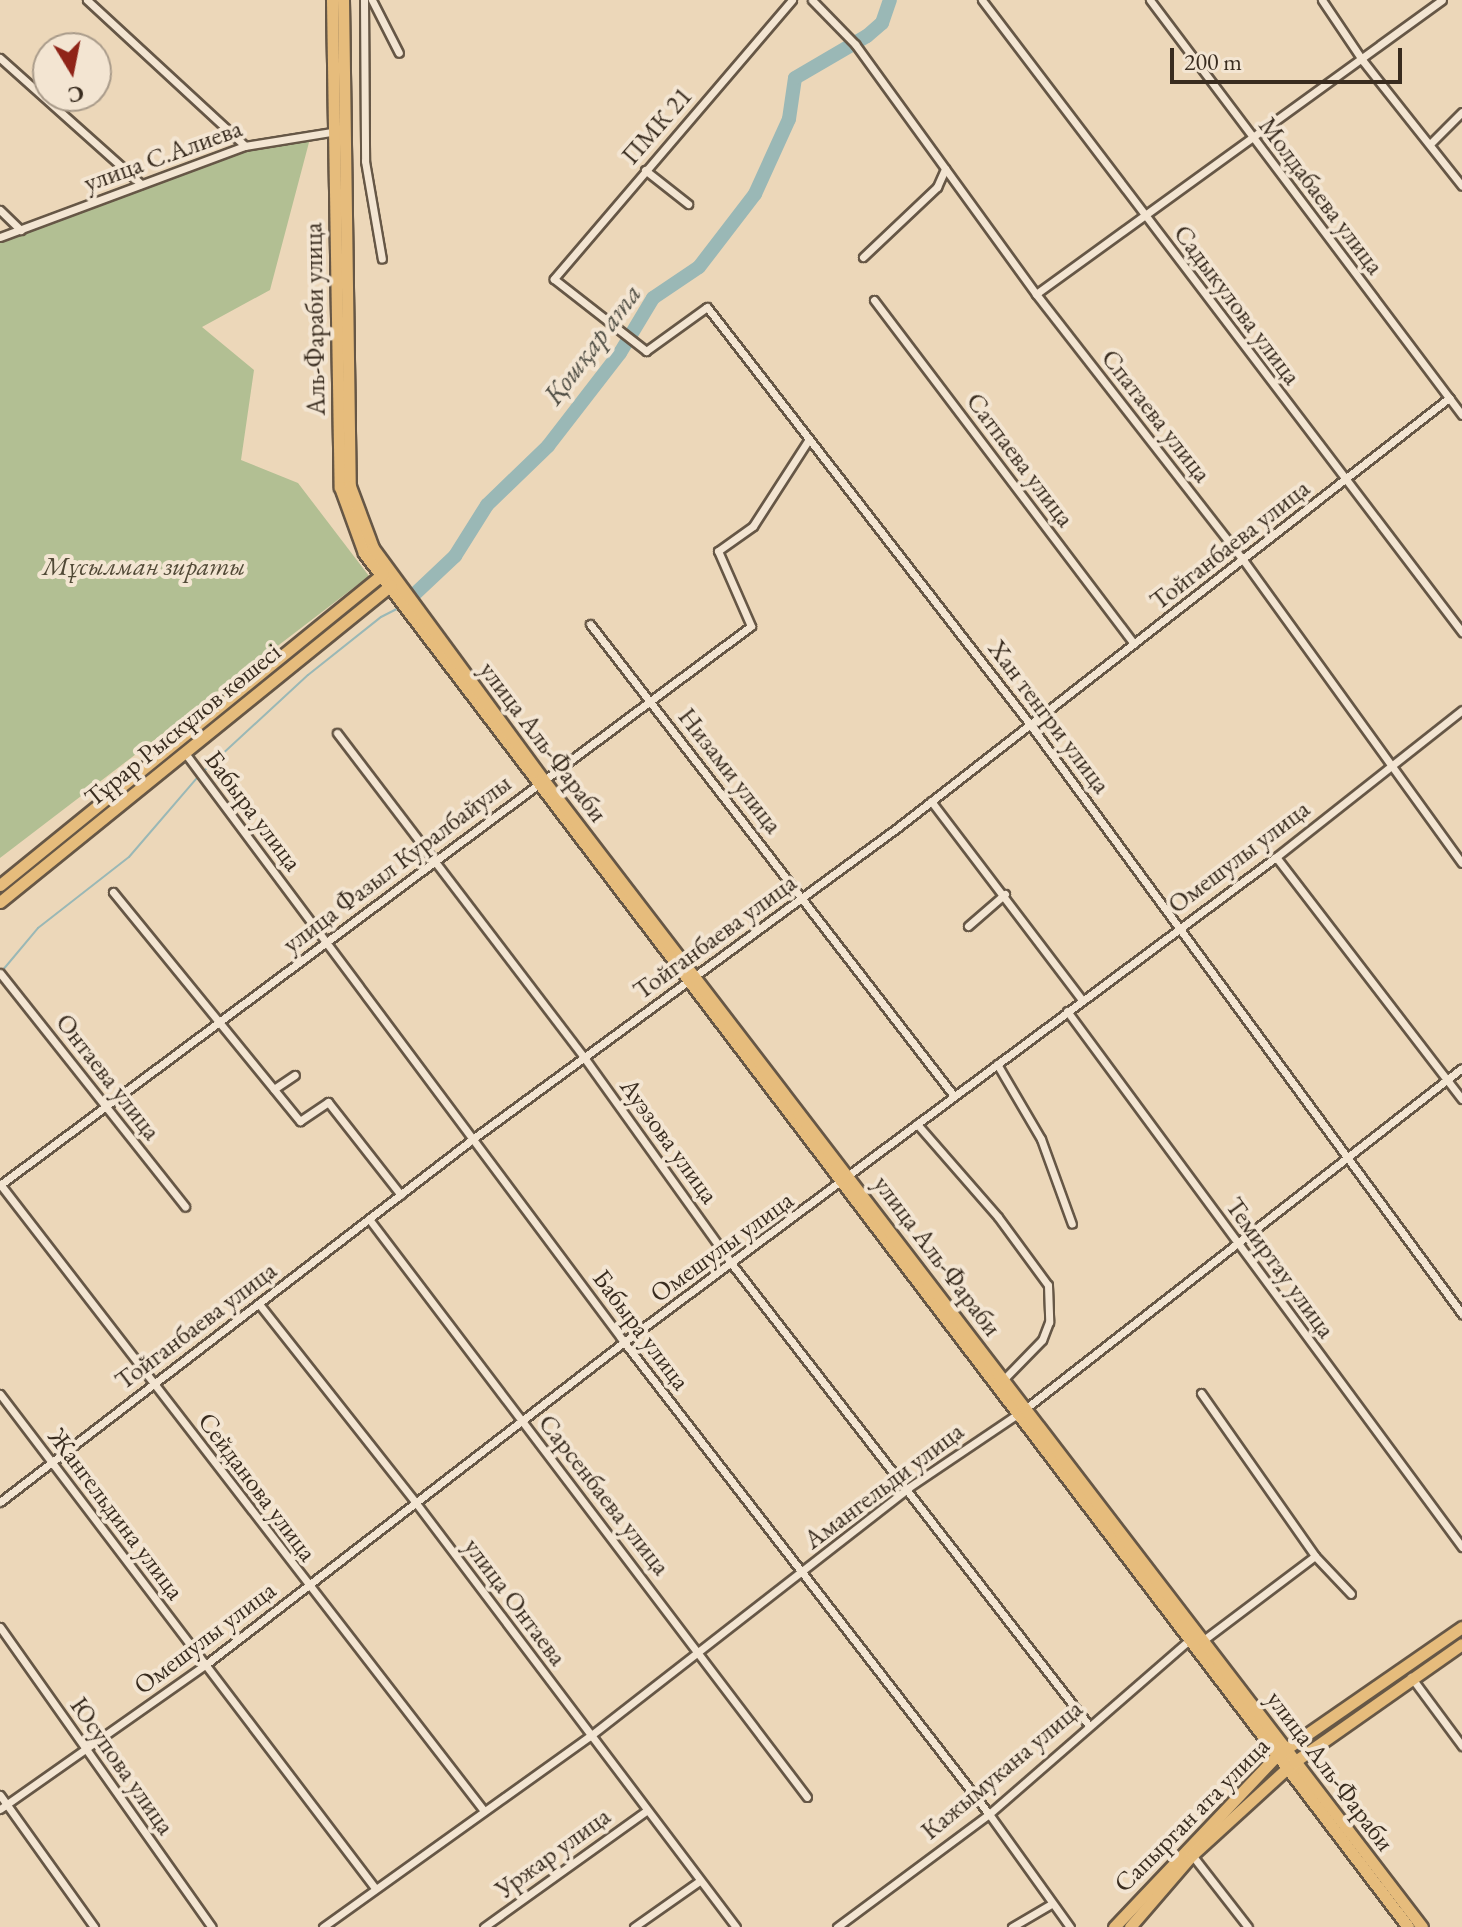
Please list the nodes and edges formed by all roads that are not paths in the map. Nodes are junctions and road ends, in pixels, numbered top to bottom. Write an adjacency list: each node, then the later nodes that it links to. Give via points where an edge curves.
1 (87, 0): 19 (street)
2 (332, 0): 16 (main road, Аль-Фараби улица)
3 (343, 0): 16 (main road, Аль-Фараби улица)
4 (364, 0): 30 (street, via 365,161)
5 (372, 0): 12 (street)
6 (792, 0): 21 (street, ПМК 21)
7 (812, 0): 20 (street, Спатаева улица, via 855,44)
8 (982, 0): 26 (street, Садыкулова улица)
9 (1150, 0): 17 (street, Молдабаева улица)
10 (1322, 0): 14 (street)
11 (1442, 0): 14 (street)
12 (399, 53)
13 (0, 58): 22 (street)
14 (1363, 61): 17 (street); 18 (street)
15 (1462, 112): 18 (street)
16 (339, 131): 19 (street, улица С.Алиева); 39 (main road, Аль-Фараби улица, via 350,486)
17 (1249, 135): 26 (street); 34 (street, Молдабаева улица)
18 (1432, 142): 23 (street)
19 (245, 146): 22 (street, улица С.Алиева)
20 (945, 169): 29 (street, via 937,187); 32 (street, Спатаева улица)
21 (645, 170): 24 (street); 31 (street, ПМК 21)
22 (141, 184): 27 (street, улица С.Алиева)
23 (1462, 186)
24 (688, 204)
25 (0, 210): 27 (street)
26 (1144, 213): 32 (street); 37 (street, Садыкулова улица)
27 (21, 230): 28 (street, улица С.Алиева)
28 (0, 237)
29 (863, 257)
30 (382, 259)
31 (554, 279): 36 (street, Хан тенгри улица, via 646,351 707,307)
32 (1036, 294): 38 (street, Спатаева улица)
33 (874, 300): 44 (street, Сатпаева улица)
34 (1449, 398): 35 (street, Молдабаева улица); 37 (street, Тойганбаева улица)
35 (1462, 415)
36 (809, 439): 45 (street, улица Фазыл Куралбайулы, via 753,526 718,551 751,626); 47 (street, Хан тенгри улица)
37 (1344, 482): 38 (street, Тойганбаева улица); 43 (street, Садыкулова улица)
38 (1244, 561): 44 (street, Тойганбаева улица); 50 (street, Спатаева улица)
39 (382, 574): 40 (main road, Аль-Фараби улица); 56 (main road)
40 (395, 590): 41 (main road, Аль-Фараби улица); 49 (main road, Тұрар Рыскұлов көшесі)
41 (414, 615): 51 (main road, улица Аль-Фараби)
42 (590, 624): 45 (street, Низами улица)
43 (1462, 632)
44 (1134, 644): 47 (street, Тойганбаева улица)
45 (649, 700): 51 (street, улица Фазыл Куралбайулы); 59 (street, Низами улица)
46 (1462, 710): 50 (street, Омешулы улица)
47 (1029, 723): 52 (street, Тойганбаева улица); 62 (street, Хан тенгри улица)
48 (337, 733): 54 (street, Ауэзова улица)
49 (185, 753): 60 (main road, Тұрар Рыскұлов көшесі); 63 (street, Бабыра улица)
50 (1391, 764): 53 (street, Омешулы улица); 55 (street, Спатаева улица)
51 (539, 781): 54 (street, улица Фазыл Куралбайулы); 65 (main road, улица Аль-Фараби)
52 (931, 801): 58 (street); 59 (street, Тойганбаева улица)
53 (1276, 857): 62 (street, Омешулы улица); 73 (street)
54 (431, 860): 63 (street, улица Фазыл Куралбайулы); 69 (street, Ауэзова улица)
55 (1462, 863)
56 (0, 885)
57 (113, 892): 68 (street)
58 (1005, 894): 61 (street); 66 (street)
59 (804, 897): 65 (street, Тойганбаева улица); 75 (street, Низами улица)
60 (0, 902)
61 (968, 926)
62 (1180, 926): 66 (street, Омешулы улица); 80 (street, Хан тенгри улица)
63 (326, 943): 68 (street, улица Фазыл Куралбайулы); 79 (street, Бабыра улица)
64 (2, 975): 77 (street, Онтаева улица)
65 (691, 980): 69 (street, Тойганбаева улица); 81 (main road, улица Аль-Фараби)
66 (1082, 1000): 67 (street, Омешулы улица)
67 (1067, 1011): 70 (street, Омешулы улица); 87 (street, Темиртау улица)
68 (219, 1021): 74 (street); 77 (street, улица Фазыл Куралбайулы)
69 (583, 1056): 79 (street, Тойганбаева улица); 88 (street, Ауэзова улица)
70 (997, 1064): 75 (street, Омешулы улица); 86 (street, via 1041,1139)
71 (1462, 1068): 73 (street, Амангельди улица)
72 (295, 1075): 74 (street)
73 (1447, 1079): 76 (street); 80 (street, Амангельди улица)
74 (274, 1089): 83 (street, via 300,1121 328,1102)
75 (954, 1096): 78 (street, Омешулы улица)
76 (1462, 1099)
77 (105, 1105): 82 (street, улица Фазыл Куралбайулы); 84 (street, Онтаева улица)
78 (917, 1124): 81 (street, Омешулы улица); 92 (street, via 998,1217 1048,1285 1049,1322 1042,1340)
79 (474, 1138): 83 (street, Тойганбаева улица); 91 (street, Бабыра улица)
80 (1346, 1158): 87 (street, Амангельди улица); 90 (street, Хан тенгри улица)
81 (846, 1181): 88 (street, Омешулы улица); 92 (main road, улица Аль-Фараби); 96 (main road, улица Аль-Фараби)
82 (0, 1185): 93 (street, Сейданова улица)
83 (401, 1195): 85 (street, Тойганбаева улица)
84 (185, 1206)
85 (369, 1219): 89 (street, Тойганбаева улица); 97 (street, Сарсенбаева улица)
86 (1072, 1224)
87 (1236, 1243): 96 (street, Амангельди улица); 102 (street, Темиртау улица)
88 (731, 1263): 91 (street, Омешулы улица); 99 (street, Ауэзова улица)
89 (259, 1304): 93 (street, Тойганбаева улица); 101 (street, улица Онтаева)
90 (1462, 1314)
91 (624, 1342): 97 (street, Омешулы улица); 104 (street, Бабыра улица)
92 (1003, 1380): 96 (main road, улица Аль-Фараби)
93 (154, 1383): 98 (street, Тойганбаева улица); 105 (street, Сейданова улица)
94 (1201, 1393): 103 (street)
95 (0, 1394): 98 (street, Жангельдина улица)
96 (1021, 1412): 99 (street, Амангельди улица); 109 (main road, улица Аль-Фараби)
97 (522, 1421): 101 (street, Омешулы улица); 111 (street, Сарсенбаева улица)
98 (50, 1461): 100 (street, Тойганбаева улица); 112 (street, Жангельдина улица)
99 (908, 1488): 104 (street, Амангельди улица); 114 (street, Ауэзова улица)
100 (0, 1502)
101 (416, 1503): 105 (street, Омешулы улица); 115 (street, улица Онтаева)
102 (1462, 1547)
103 (1315, 1556): 106 (street); 109 (street, Кажымукана улица)
104 (801, 1574): 111 (street, Амангельди улица); 125 (street, Бабыра улица)
105 (307, 1587): 112 (street, Омешулы улица); 123 (street, Сейданова улица)
106 (1351, 1594)
107 (0, 1627): 117 (street, Юсупова улица)
108 (1462, 1627): 118 (main road, Сапырган ата улица)
109 (1195, 1642): 114 (street, Кажымукана улица); 118 (main road, улица Аль-Фараби)
110 (1462, 1644): 113 (main road, Сапырган ата улица)
111 (700, 1652): 115 (street, Амангельди улица); 121 (street, Сарсенбаева улица)
112 (205, 1665): 117 (street, Омешулы улица); 128 (street, Жангельдина улица)
113 (1410, 1675): 116 (street); 119 (main road, Сапырган ата улица)
114 (1087, 1723): 125 (street, Кажымукана улица)
115 (590, 1736): 123 (street, Амангельди улица); 124 (street, улица Онтаева)
116 (1462, 1746)
117 (86, 1749): 122 (street, Омешулы улица); 131 (street, Юсупова улица)
118 (1281, 1753): 119 (main road, улица Аль-Фараби); 139 (main road, Сапырган ата улица)
119 (1290, 1765): 126 (main road, Сапырган ата улица); 142 (main road, улица Аль-Фараби); 143 (main road, улица Аль-Фараби)
120 (0, 1795): 122 (street)
121 (807, 1797)
122 (3, 1807): 130 (street)
123 (484, 1811): 128 (street, Амангельди улица)
124 (646, 1811): 127 (street, улица Онтаева); 133 (street, Уржар улица)
125 (989, 1814): 129 (street, Бабыра улица); 136 (street, Кажымукана улица)
126 (1192, 1855): 140 (main road, Сапырган ата улица); 141 (street)
127 (698, 1882): 134 (street); 135 (street, улица Онтаева)
128 (375, 1888): 132 (street, Амангельди улица)
129 (1051, 1904): 137 (street); 138 (street, Бабыра улица)
130 (94, 1927)
131 (212, 1927)
132 (323, 1927)
133 (484, 1927)
134 (634, 1927)
135 (736, 1927)
136 (837, 1927)
137 (1012, 1927)
138 (1070, 1927)
139 (1114, 1927)
140 (1130, 1927)
141 (1248, 1927)
142 (1408, 1927)
143 (1422, 1927)

